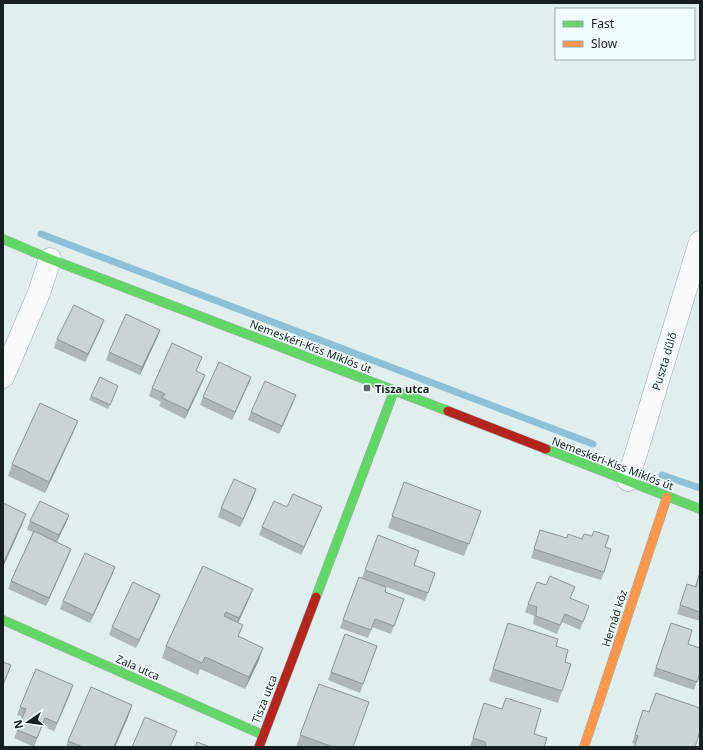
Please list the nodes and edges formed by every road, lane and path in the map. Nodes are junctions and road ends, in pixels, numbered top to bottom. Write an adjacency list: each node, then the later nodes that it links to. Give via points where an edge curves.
1 (3, 239): 3 (street, Nemeskéri-Kiss Miklós út)
2 (700, 242): 6 (street, Puszta dűlő)
3 (50, 259): 4 (street, via 39,293); 5 (street, Nemeskéri-Kiss Miklós út)
4 (3, 377)
5 (394, 391): 6 (street, Nemeskéri-Kiss Miklós út); 10 (street, Tisza utca)
6 (628, 480): 7 (street, Nemeskéri-Kiss Miklós út)
7 (667, 497): 8 (street, Nemeskéri-Kiss Miklós út); 12 (street, Hernád köz)
8 (700, 509)
9 (3, 620): 10 (street, Zala utca)
10 (263, 735): 11 (street, Tisza utca)
11 (259, 747)
12 (584, 747)

